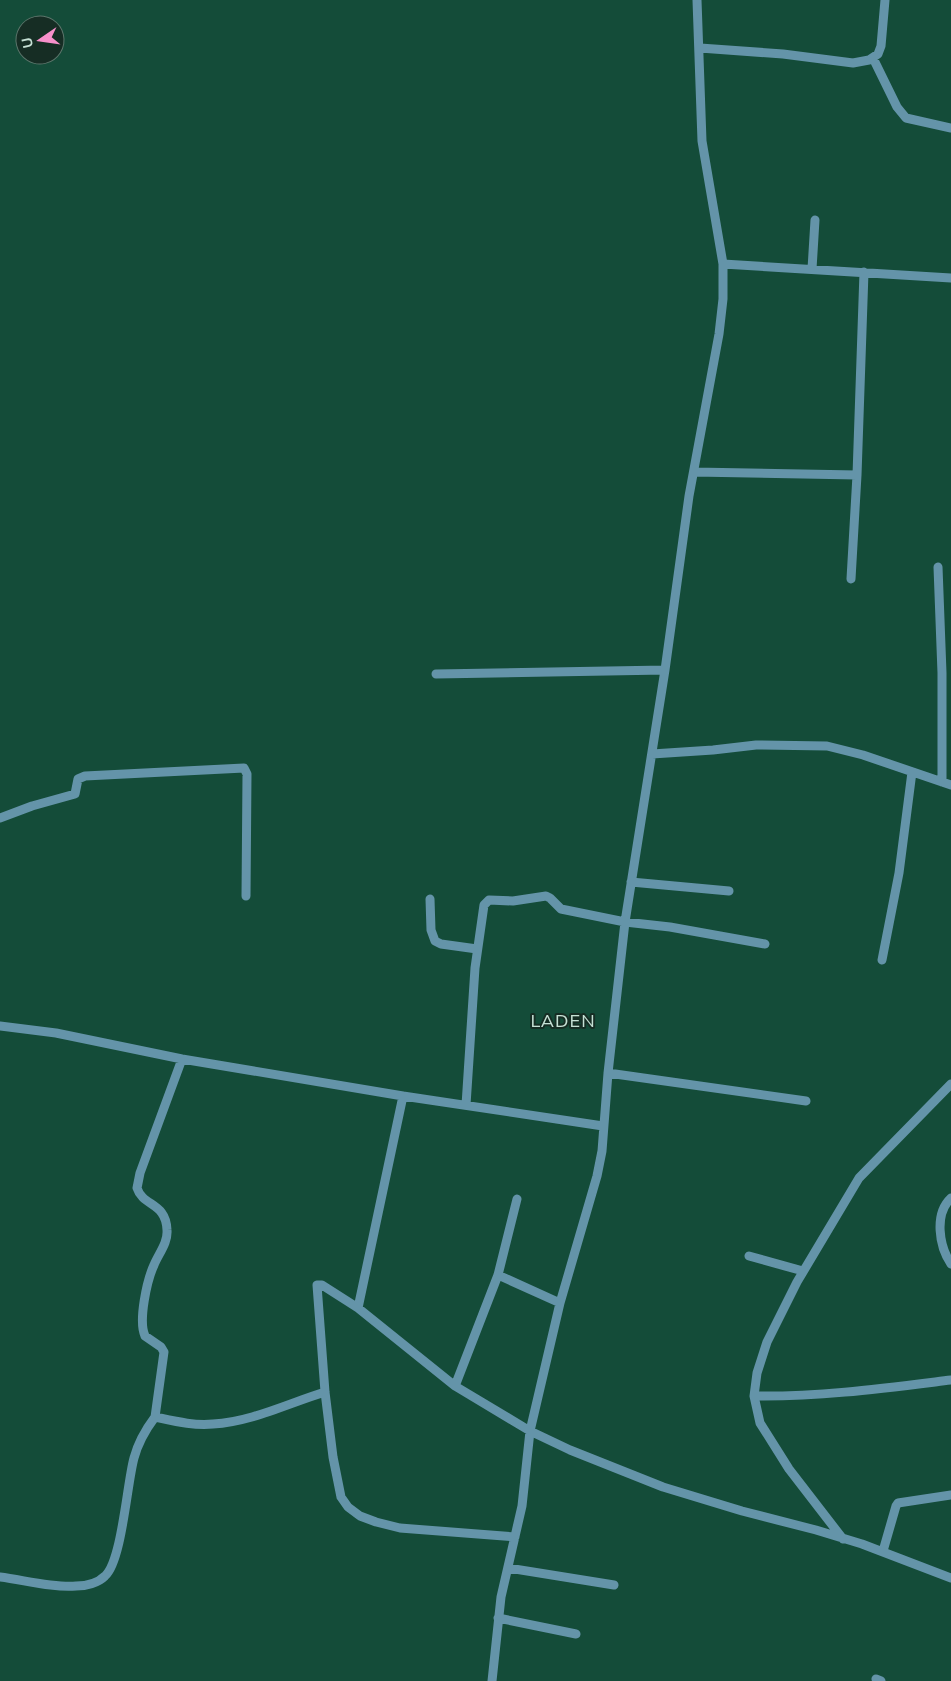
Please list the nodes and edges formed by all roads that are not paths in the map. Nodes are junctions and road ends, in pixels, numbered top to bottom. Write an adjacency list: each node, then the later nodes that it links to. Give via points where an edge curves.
1 (698, 0): 3 (street)
2 (885, 0): 4 (street, via 881,46)
3 (700, 48): 4 (street, via 853,63); 7 (street, via 702,141)
4 (873, 58): 5 (street, via 897,107 906,118)
5 (951, 128)
6 (815, 220): 8 (street)
7 (723, 264): 8 (street); 11 (street, via 719,334)
8 (812, 269): 9 (street)
9 (864, 272): 10 (street); 12 (street)
10 (951, 278)
11 (694, 472): 12 (street); 15 (street)
12 (857, 475): 14 (street)
13 (938, 567): 19 (street)
14 (851, 579)
15 (665, 670): 16 (street); 17 (street)
16 (436, 674)
17 (652, 754): 18 (street, via 756,745 827,746 864,754); 22 (street)
18 (912, 772): 19 (street); 29 (street, via 899,873)
19 (942, 782): 20 (street)
20 (951, 785)
21 (0, 818): 24 (street, via 75,794 78,779 85,776 244,768 247,774)
22 (631, 882): 23 (street); 26 (street)
23 (729, 891)
24 (246, 896)
25 (430, 899): 28 (street, via 430,930 435,941)
26 (625, 922): 27 (street); 28 (street, via 561,909 546,896 513,901 491,900 484,905); 32 (street)
27 (764, 944)
28 (477, 949): 36 (street)
29 (882, 960)
30 (0, 1026): 31 (street, via 56,1033)
31 (182, 1058): 34 (street); 50 (street, via 137,1188 141,1196 163,1214 167,1230 165,1245 152,1268 142,1322 144,1336 164,1352)
32 (608, 1073): 35 (street); 37 (street)
33 (951, 1084): 42 (street, via 860,1178)
34 (403, 1096): 36 (street); 45 (street)
35 (806, 1101)
36 (466, 1105): 37 (street)
37 (603, 1126): 44 (street, via 597,1176)
38 (951, 1198): 41 (street, via 943,1208 940,1220 944,1248)
39 (517, 1199): 43 (street)
40 (749, 1256): 42 (street)
41 (951, 1264)
42 (803, 1271): 49 (street, via 767,1342)
43 (498, 1275): 44 (street); 47 (street)
44 (560, 1303): 51 (street)
45 (358, 1308): 47 (street); 48 (street, via 322,1285 317,1286)
46 (951, 1380): 49 (street, via 861,1391)
47 (455, 1386): 51 (street)
48 (326, 1392): 50 (street, via 236,1421 198,1424); 53 (street, via 333,1457 341,1497 348,1507 360,1516 400,1528)
49 (754, 1396): 54 (street, via 760,1423 770,1439 789,1469)
50 (155, 1417): 57 (street, via 134,1457 118,1548 106,1576 94,1583 76,1586)
51 (530, 1431): 53 (street, via 522,1506); 54 (street, via 591,1460 663,1487)
52 (951, 1494): 55 (street, via 898,1503)
53 (515, 1537): 56 (street)
54 (844, 1539): 55 (street)
55 (883, 1551): 58 (street)
56 (508, 1568): 59 (street); 60 (street)
57 (0, 1577)
58 (951, 1578)
59 (614, 1585)
60 (498, 1618): 61 (street); 62 (street)
61 (576, 1634)
62 (492, 1681)

